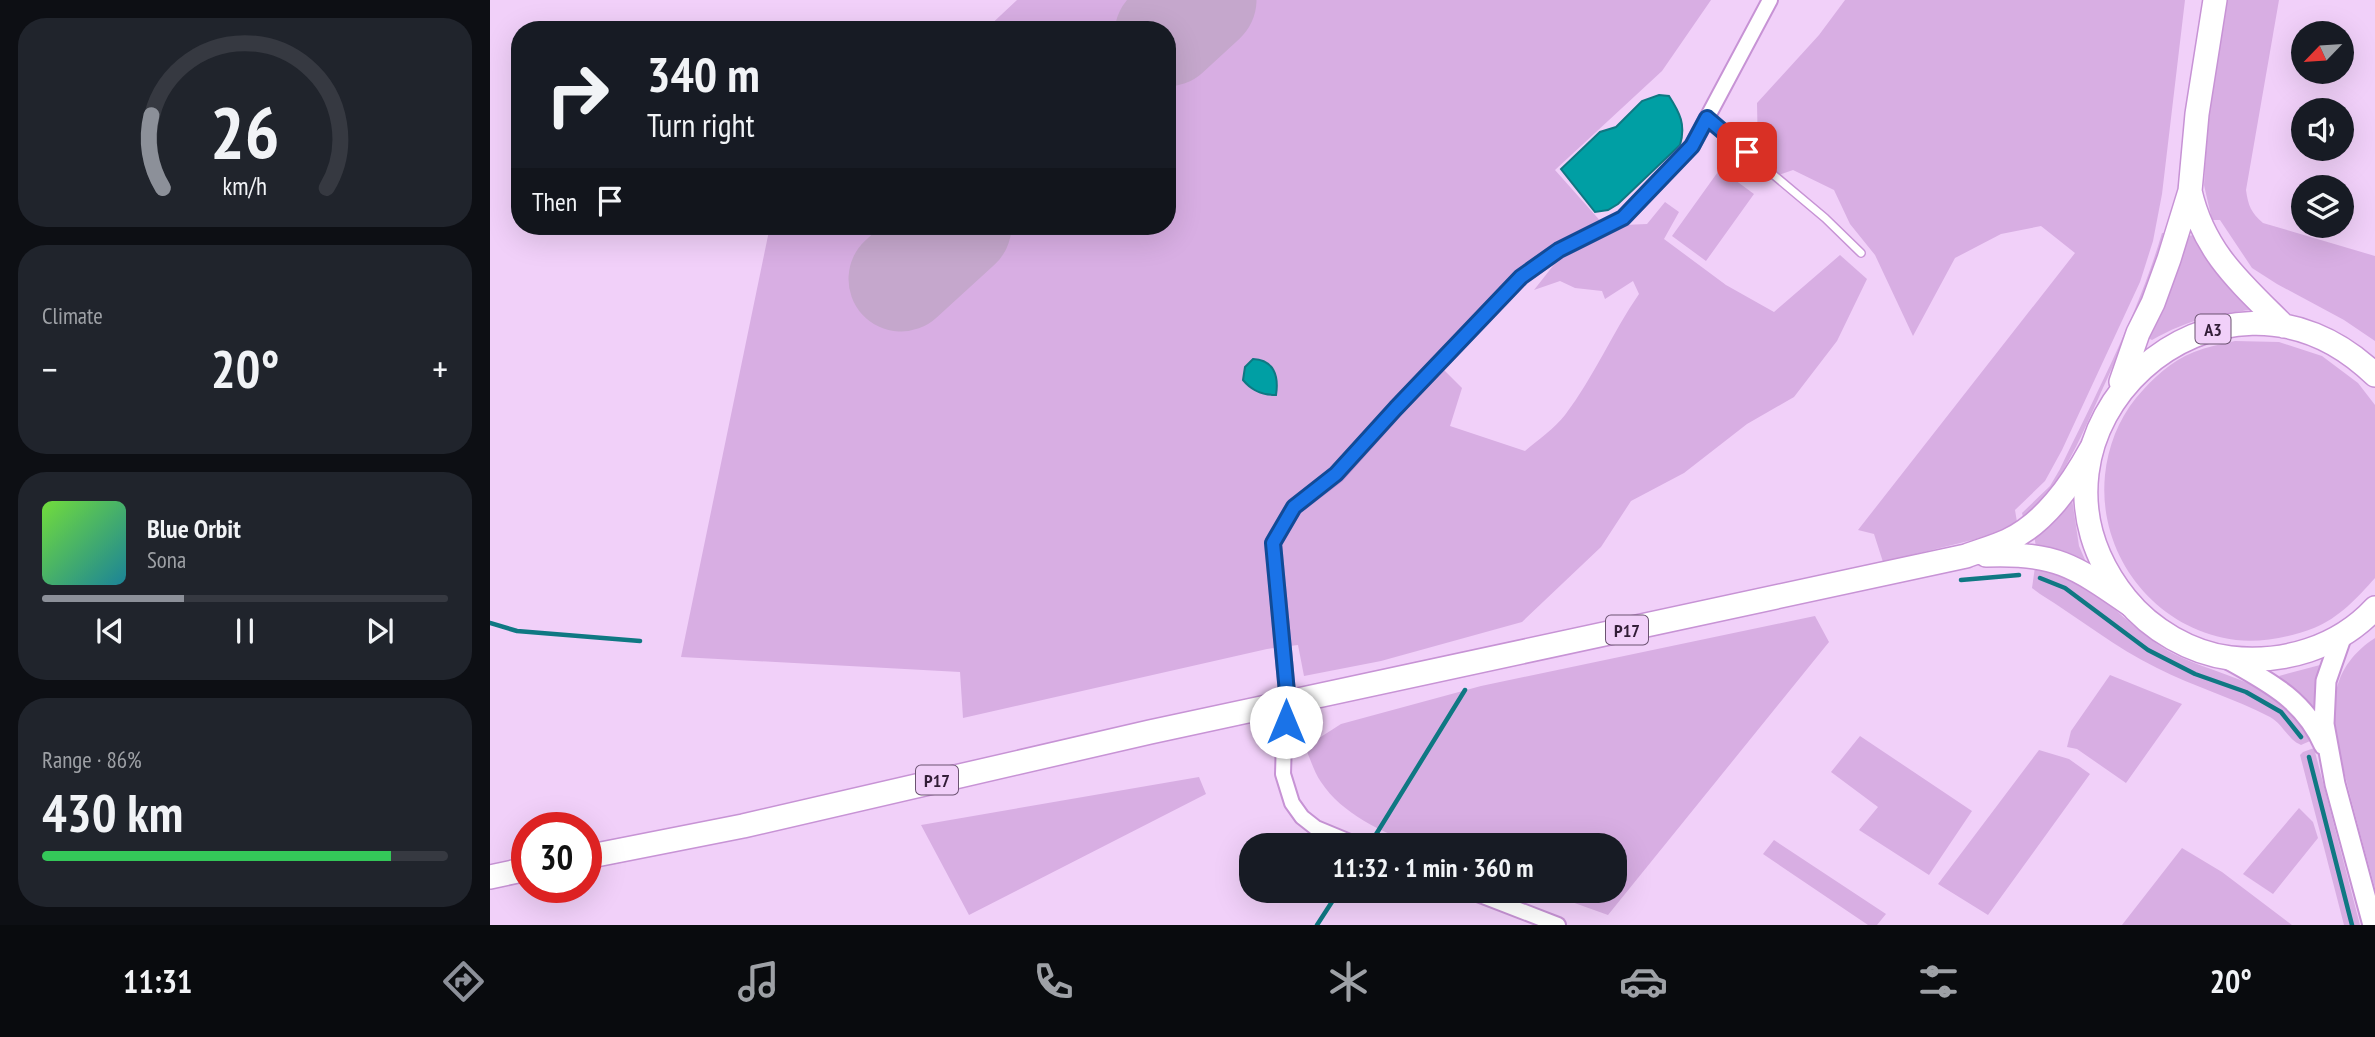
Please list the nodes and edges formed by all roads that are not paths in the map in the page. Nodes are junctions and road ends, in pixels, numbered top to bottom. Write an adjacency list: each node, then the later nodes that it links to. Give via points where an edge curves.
1 (1770, 0): 3 (street)
2 (2215, 0): 4 (main road, A3)
3 (1707, 118): 5 (lane); 16 (street, via 1692,146 1623,218 1559,250 1521,277 1336,474 1294,507 1273,543)
4 (2190, 191): 6 (main road, A3, via 2213,250); 8 (main road, A3)
5 (1861, 253)
6 (2284, 326): 7 (main road, A3, via 2336,345); 8 (main road, A3, via 2241,324 2179,341 2143,366)
7 (2375, 375)
8 (2115, 398): 9 (main road, A3)
9 (2092, 446): 10 (main road, P17, via 2063,493 2039,519 2007,541); 11 (main road, A3, via 2089,519 2103,565)
10 (1966, 556): 11 (main road, P17, via 2054,560 2078,569); 16 (main road, P17)
11 (2131, 605): 15 (main road, A3, via 2164,633)
12 (2375, 608): 14 (main road, A3)
13 (2375, 622): 14 (main road, A3)
14 (2344, 634): 15 (main road, A3, via 2274,659); 17 (main road, via 2326,681 2324,724)
15 (2225, 657): 17 (main road, via 2272,682 2296,704 2316,730)
16 (1288, 703): 18 (street, via 1283,774 1302,817); 19 (main road, P17)
17 (2330, 762): 24 (main road)
18 (1328, 833)
19 (602, 854)
20 (511, 872): 21 (main road)
21 (490, 877)
22 (1501, 903): 23 (street)
23 (1558, 925)
24 (2373, 925)

